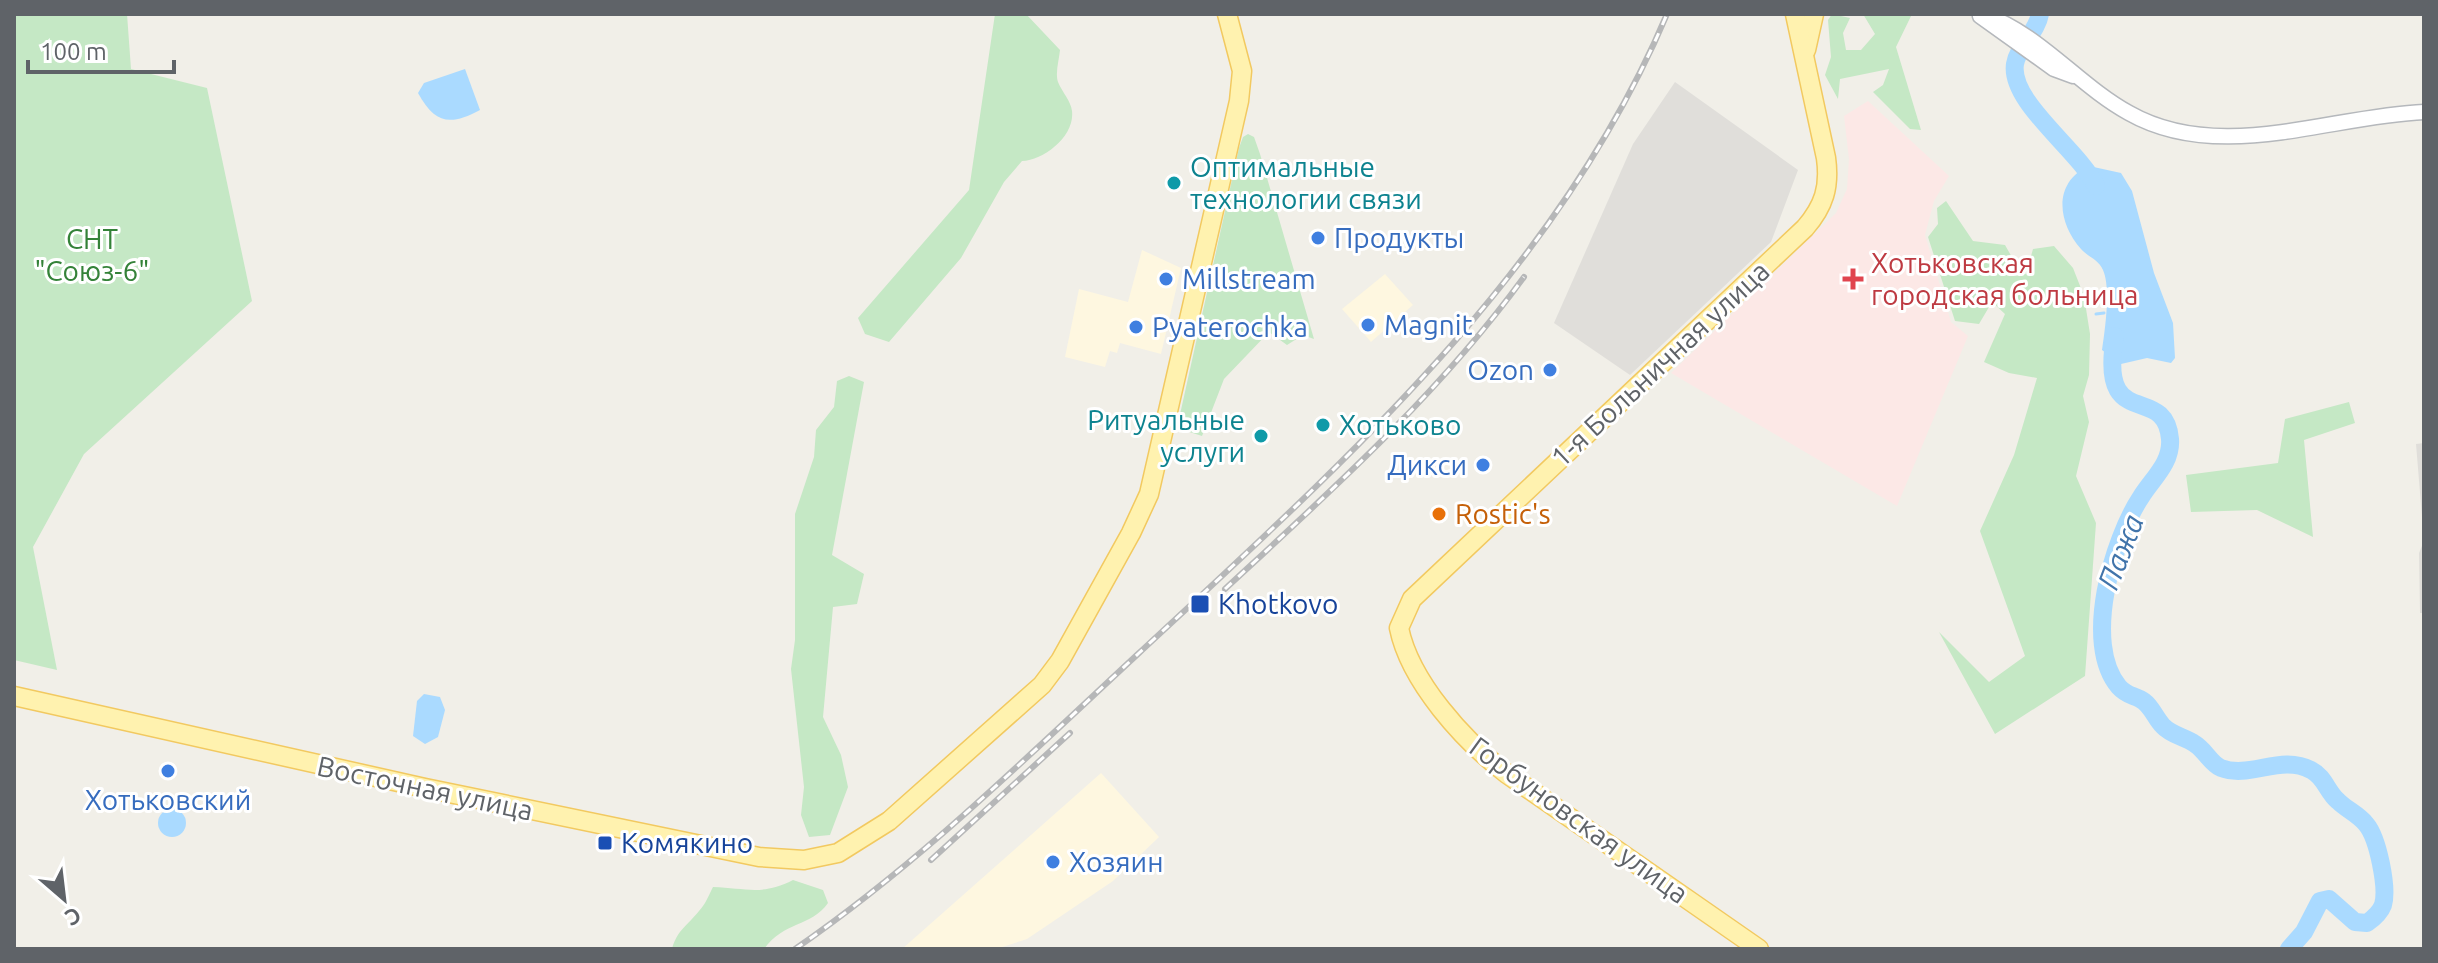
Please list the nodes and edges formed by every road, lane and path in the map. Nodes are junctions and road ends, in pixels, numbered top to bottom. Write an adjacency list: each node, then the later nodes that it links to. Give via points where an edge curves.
1 (1227, 14): 8 (main road, Восточная улица, via 1242,71 1239,101 1149,494 1137,523 1042,685 889,821 838,853 804,860 759,857)
2 (1795, 14): 5 (main road, 1-я Больничная улица)
3 (1814, 14): 5 (main road)
4 (1980, 14): 6 (street, via 2153,125 2205,136 2250,134)
5 (1805, 61): 7 (main road, 1-я Больничная улица, via 1828,169 1826,194 1814,218 1412,599)
6 (2424, 112)
7 (1399, 628): 9 (main road, Горбуновская улица, via 1425,683 1474,747)
8 (14, 696)
9 (1759, 949)

